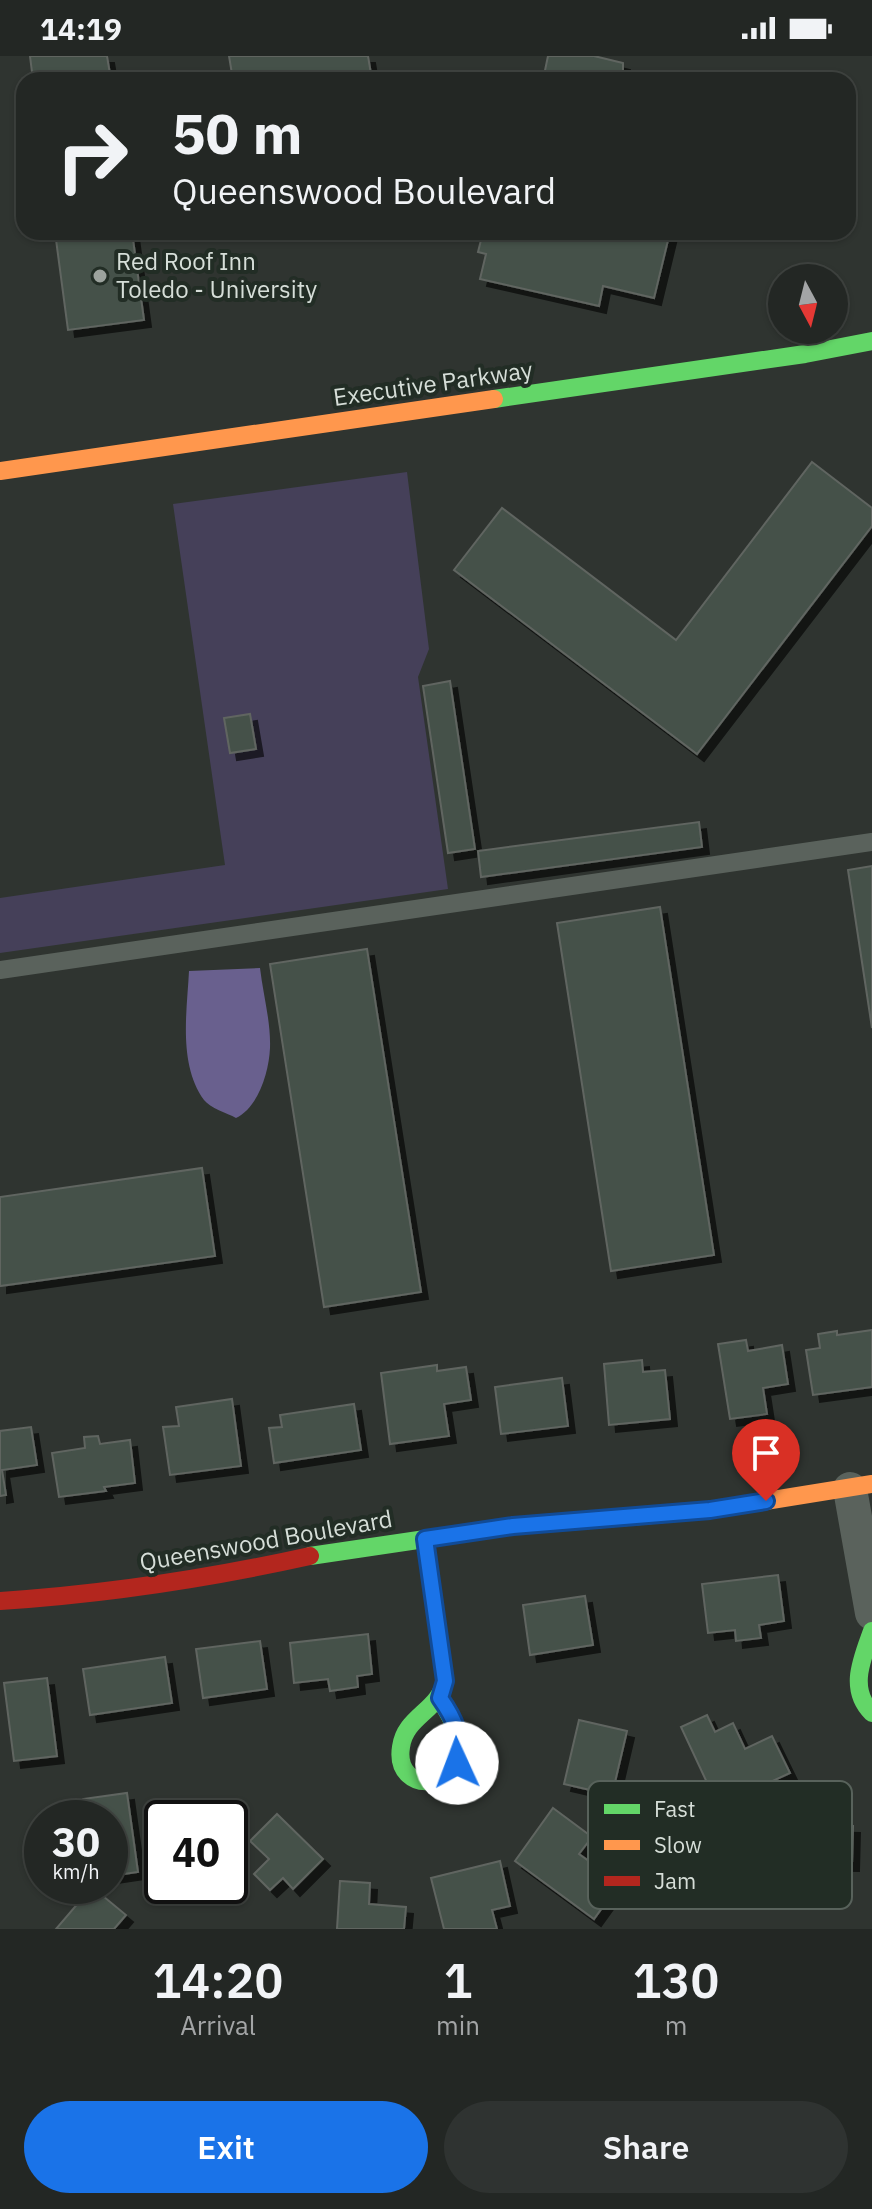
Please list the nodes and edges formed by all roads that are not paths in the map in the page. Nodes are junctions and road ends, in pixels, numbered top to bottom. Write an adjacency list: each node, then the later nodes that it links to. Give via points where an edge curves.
1 (872, 341): 2 (street, Executive Parkway)
2 (0, 471)
3 (872, 842): 4 (lane)
4 (0, 970)
5 (861, 1486): 6 (street, Queenswood Boulevard, via 710,1510 513,1526); 8 (street)
6 (425, 1539): 7 (street, Queenswood Boulevard, via 209,1578); 10 (street, via 445,1681)
7 (0, 1601)
8 (872, 1613)
9 (872, 1631): 11 (street, via 858,1681 859,1697)
10 (440, 1698)
11 (872, 1713)

